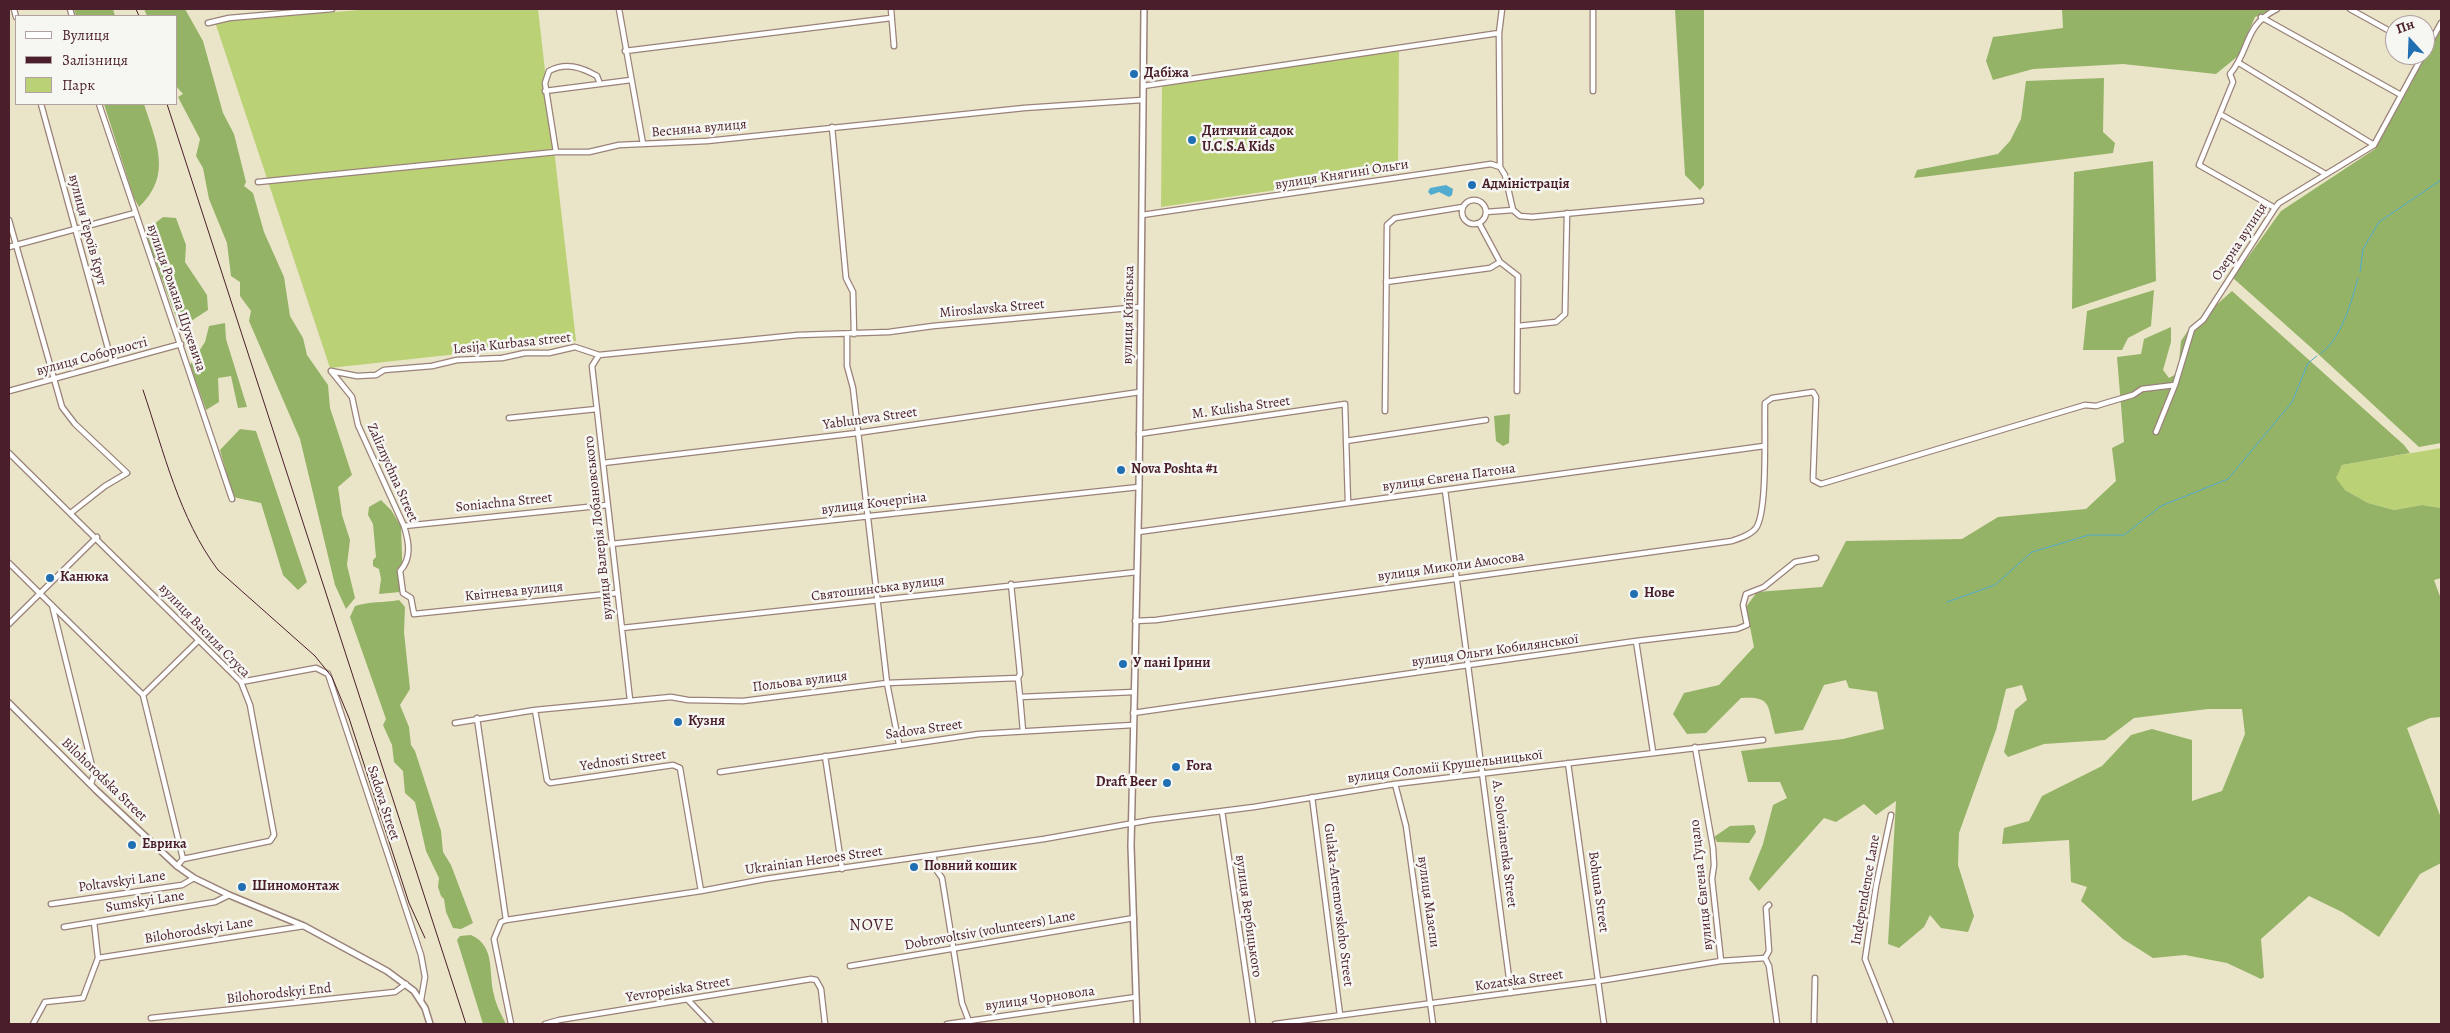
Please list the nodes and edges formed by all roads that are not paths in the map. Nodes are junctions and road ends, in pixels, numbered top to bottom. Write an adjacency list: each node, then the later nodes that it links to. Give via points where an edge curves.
1 (332, 9): 11 (street, via 229,18)
2 (618, 9): 15 (street)
3 (891, 9): 10 (street)
4 (1144, 9): 20 (street, вулиця Київська)
5 (1502, 9): 13 (street)
6 (1594, 9): 21 (street)
7 (2277, 9): 9 (street)
8 (2350, 9): 12 (street)
9 (2262, 17): 16 (street, via 2251,33); 23 (street)
10 (892, 18): 14 (street); 15 (street)
11 (208, 23)
12 (2385, 28)
13 (1500, 33): 20 (street); 32 (street)
14 (894, 46)
15 (625, 51): 18 (street)
16 (2239, 63): 27 (street, via 2230,74 2233,82); 30 (street)
17 (2418, 65): 23 (street)
18 (631, 80): 19 (street); 29 (street)
19 (600, 84): 22 (street); 22 (street, via 597,76 582,67 558,66 549,72)
20 (1143, 86): 24 (street, вулиця Київська)
21 (1593, 90)
22 (546, 91): 31 (street)
23 (2401, 95): 30 (street)
24 (1142, 100): 28 (street, Весняна вулиця); 42 (street, вулиця Київська)
25 (41, 105): 45 (street, вулиця Героїв Крут)
26 (100, 105): 40 (street, вулиця Романа Шухевича)
27 (2220, 114): 33 (street); 37 (street, via 2199,165)
28 (832, 127): 29 (street, Весняна вулиця, via 717,140); 53 (street, via 846,278 853,292)
29 (643, 144): 31 (street, Весняна вулиця, via 590,152)
30 (2374, 145): 33 (street, Озерна вулиця)
31 (556, 152): 34 (street, Весняна вулиця)
32 (1500, 167): 38 (street); 42 (street, вулиця Княгині Ольги, via 1490,164)
33 (2324, 174): 37 (street, Озерна вулиця)
34 (258, 182)
35 (1701, 201): 41 (street)
36 (1463, 207): 39 (street, via 1476,200 1483,204); 44 (street, via 1462,216 1466,222); 49 (street, via 1390,220 1386,227)
37 (2275, 208): 59 (street, Озерна вулиця, via 2202,320 2192,329)
38 (1513, 210): 39 (street); 41 (street, via 1520,216 1532,217)
39 (1486, 212): 44 (street)
40 (135, 213): 45 (street); 54 (street, вулиця Романа Шухевича)
41 (1567, 213): 51 (street, via 1565,314 1556,322)
42 (1142, 215): 50 (street, вулиця Київська)
43 (9, 220): 46 (street)
44 (1480, 223): 48 (street)
45 (76, 229): 46 (street); 56 (street, вулиця Героїв Крут)
46 (16, 245): 47 (street); 58 (street)
47 (9, 247)
48 (1500, 262): 49 (street, via 1490,268); 51 (street, via 1518,276)
49 (1386, 282): 64 (street)
50 (1140, 307): 53 (street, Miroslavska Street); 62 (street, вулиця Київська)
51 (1518, 326): 60 (street)
52 (847, 334): 53 (street, Miroslavska Street); 55 (street, Lesija Kurbasa street, via 798,335); 68 (street, via 847,366 853,388)
53 (854, 334)
54 (180, 344): 56 (street, вулиця Соборності); 76 (street, вулиця Романа Шухевича)
55 (599, 355): 57 (street, Lesija Kurbasa street, via 575,347 549,353 456,360 432,366 384,370 376,375 357,376); 63 (street, вулиця Валерія Лобановського, via 592,366)
56 (112, 363): 58 (street, вулиця Соборності)
57 (330, 371): 81 (street, Zaliznychna Street, via 352,397 358,425)
58 (53, 379): 61 (street, вулиця Соборності); 79 (street, via 62,407 75,424 127,473)
59 (2175, 385): 67 (street, Озерна вулиця); 71 (street, via 2142,389 2133,395 2096,406 2085,405 1821,484 1812,480 1816,397 1813,392 1798,394 1772,398 1765,403)
60 (1517, 391)
61 (9, 392)
62 (1140, 392): 68 (street, Yabluneva Street); 69 (street, вулиця Київська)
63 (597, 409): 65 (street); 73 (street, вулиця Валерія Лобановського)
64 (1385, 411)
65 (509, 418)
66 (1486, 420): 70 (street)
67 (2156, 432)
68 (857, 433): 73 (street, Yabluneva Street); 80 (street)
69 (1139, 434): 70 (street, M. Kulisha Street, via 1345,404); 74 (street, вулиця Київська)
70 (1346, 441): 77 (street)
71 (1764, 446): 75 (street, вулиця Євгена Патона); 88 (street, вулиця Миколи Амосова, via 1760,518 1756,528 1746,536 1732,541)
72 (9, 452): 79 (street, вулиця Василя Стуса)
73 (603, 463): 78 (street, вулиця Валерія Лобановського)
74 (1139, 486): 80 (street, вулиця Кочергіна); 82 (street, вулиця Київська)
75 (1445, 490): 77 (street, вулиця Євгена Патона); 88 (street, A. Solovianenka Street)
76 (232, 499)
77 (1348, 503): 82 (street, вулиця Євгена Патона)
78 (606, 504): 81 (street, Soniachna Street); 84 (street, вулиця Валерія Лобановського)
79 (72, 512): 83 (street, вулиця Василя Стуса)
80 (868, 516): 84 (street, вулиця Кочергіна); 92 (street)
81 (404, 526): 94 (street, Zaliznychna Street, via 409,555 400,571 403,593 412,598)
82 (1138, 532): 87 (street, вулиця Київська)
83 (97, 537): 90 (street); 98 (street, вулиця Василя Стуса)
84 (611, 544): 91 (street, вулиця Валерія Лобановського)
85 (1816, 558): 99 (street, вулиця Ольги Кобилянської, via 1795,562 1764,588 1746,594 1743,605 1747,625)
86 (9, 563): 90 (street)
87 (1136, 572): 89 (street, Святошинська вулиця); 95 (street, вулиця Київська)
88 (1456, 578): 95 (street, вулиця Миколи Амосова); 100 (street, A. Solovianenka Street)
89 (1012, 584): 92 (street, Святошинська вулиця); 101 (street)
90 (40, 592): 93 (street); 96 (street)
91 (617, 593): 94 (street, Квітнева вулиця); 97 (street, вулиця Валерія Лобановського)
92 (878, 599): 97 (street, Святошинська вулиця); 103 (street)
93 (51, 604): 105 (street); 123 (street, via 94,774)
94 (414, 614)
95 (1135, 621): 104 (street, вулиця Київська)
96 (9, 624)
97 (622, 628): 107 (street, вулиця Валерія Лобановського)
98 (198, 641): 102 (street, вулиця Василя Стуса); 105 (street)
99 (1636, 642): 100 (street, вулиця Ольги Кобилянської); 118 (street)
100 (1469, 667): 110 (street, вулиця Ольги Кобилянської); 122 (street, A. Solovianenka Street)
101 (1018, 678): 103 (street, Польова вулиця); 106 (street)
102 (241, 682): 130 (street, вулиця Василя Стуса, via 250,705 274,834 270,841); 153 (street, Sadova Street, via 316,668 328,674 421,955 425,977)
103 (887, 683): 107 (street, Польова вулиця, via 742,700 671,697); 116 (street)
104 (1134, 692): 106 (street); 110 (street, вулиця Київська)
105 (143, 695): 130 (street)
106 (1020, 697): 114 (street)
107 (630, 700): 109 (street, Польова вулиця)
108 (9, 703): 123 (street, Bilohorodska Street)
109 (535, 710): 111 (street, Польова вулиця); 134 (street, Yednosti Street, via 550,783 673,765 680,768)
110 (1133, 713): 113 (street, вулиця Київська)
111 (477, 718): 112 (street, Польова вулиця); 139 (street)
112 (454, 723)
113 (1133, 725): 114 (street, Sadova Street); 128 (street, вулиця Київська)
114 (1022, 731): 116 (street, Sadova Street)
115 (1763, 740): 117 (street, вулиця Соломії Крушельницької)
116 (899, 744): 119 (street, Sadova Street)
117 (1695, 747): 118 (street, вулиця Соломії Крушельницької); 146 (street, вулиця Євгена Гуцало, via 1712,848 1712,879)
118 (1652, 752): 120 (street, вулиця Соломії Крушельницької)
119 (825, 756): 121 (street, Sadova Street); 132 (street)
120 (1568, 763): 122 (street, вулиця Соломії Крушельницької); 149 (street, Bohuna Street)
121 (720, 772)
122 (1483, 772): 124 (street, вулиця Соломії Крушельницької); 151 (street, A. Solovianenka Street)
123 (91, 784): 131 (street, Bilohorodska Street)
124 (1395, 784): 125 (street, вулиця Соломії Крушельницької); 155 (street, вулиця Мазепи, via 1406,826)
125 (1312, 797): 126 (street, вулиця Соломії Крушельницької); 156 (street, Gulaka-Artemovskoho Street)
126 (1222, 811): 128 (street, вулиця Соломії Крушельницької); 167 (street, вулиця Вербицького)
127 (1891, 815): 173 (street, Independence Lane, via 1876,886 1866,959)
128 (1131, 824): 129 (street, Ukrainian Heroes Street); 138 (street, вулиця Київська)
129 (933, 855): 132 (street, Ukrainian Heroes Street); 143 (street, via 942,878)
130 (183, 859): 131 (street)
131 (177, 866): 133 (street, Bilohorodska Street)
132 (842, 869): 134 (street, Ukrainian Heroes Street)
133 (194, 878): 135 (street, Bilohorodska Street); 136 (street, Poltavskyi Lane, via 182,885)
134 (701, 891): 139 (street, Ukrainian Heroes Street)
135 (229, 895): 140 (street, Sumskyi Lane, via 215,902); 141 (street, Bilohorodska Street)
136 (51, 904)
137 (1769, 905): 145 (street, via 1766,908 1769,951)
138 (1134, 918): 143 (street, Dobrovoltsiv (volunteers) Lane); 152 (street, вулиця Київська)
139 (503, 921): 161 (street, via 494,940)
140 (94, 922): 142 (street, Sumskyi Lane); 144 (street)
141 (304, 926): 144 (street, Bilohorodskyi Lane); 150 (street, Bilohorodska Street)
142 (64, 927)
143 (954, 950): 147 (street, Dobrovoltsiv (volunteers) Lane); 158 (street, via 962,1003)
144 (98, 958): 159 (street, via 83,998 45,1002)
145 (1765, 958): 146 (street, Kozatska Street); 171 (street, via 1769,966)
146 (1722, 961): 149 (street, Kozatska Street)
147 (850, 966)
148 (1815, 978): 172 (street)
149 (1599, 981): 151 (street, Kozatska Street); 170 (street, Bohuna Street)
150 (406, 984): 153 (street, Bilohorodska Street); 157 (street, Bilohorodskyi End, via 395,992)
151 (1511, 993): 155 (street, Kozatska Street)
152 (1136, 997): 158 (street, вулиця Чорновола); 166 (street, вулиця Київська)
153 (421, 1000): 160 (street, Sadova Street)
154 (688, 1000): 162 (street, Yevropeiska Street); 163 (street); 164 (street, Yevropeiska Street, via 811,979 816,980 821,989)
155 (1430, 1004): 156 (street, Kozatska Street); 169 (street, вулиця Мазепи)
156 (1340, 1016): 168 (street, Kozatska Street)
157 (151, 1018)
158 (970, 1022): 165 (street, вулиця Чорновола)
159 (33, 1024)
160 (430, 1024)
161 (511, 1024)
162 (545, 1024)
163 (711, 1024)
164 (825, 1024)
165 (947, 1024)
166 (1137, 1024)
167 (1253, 1024)
168 (1276, 1024)
169 (1433, 1024)
170 (1604, 1024)
171 (1777, 1024)
172 (1814, 1024)
173 (1891, 1024)

